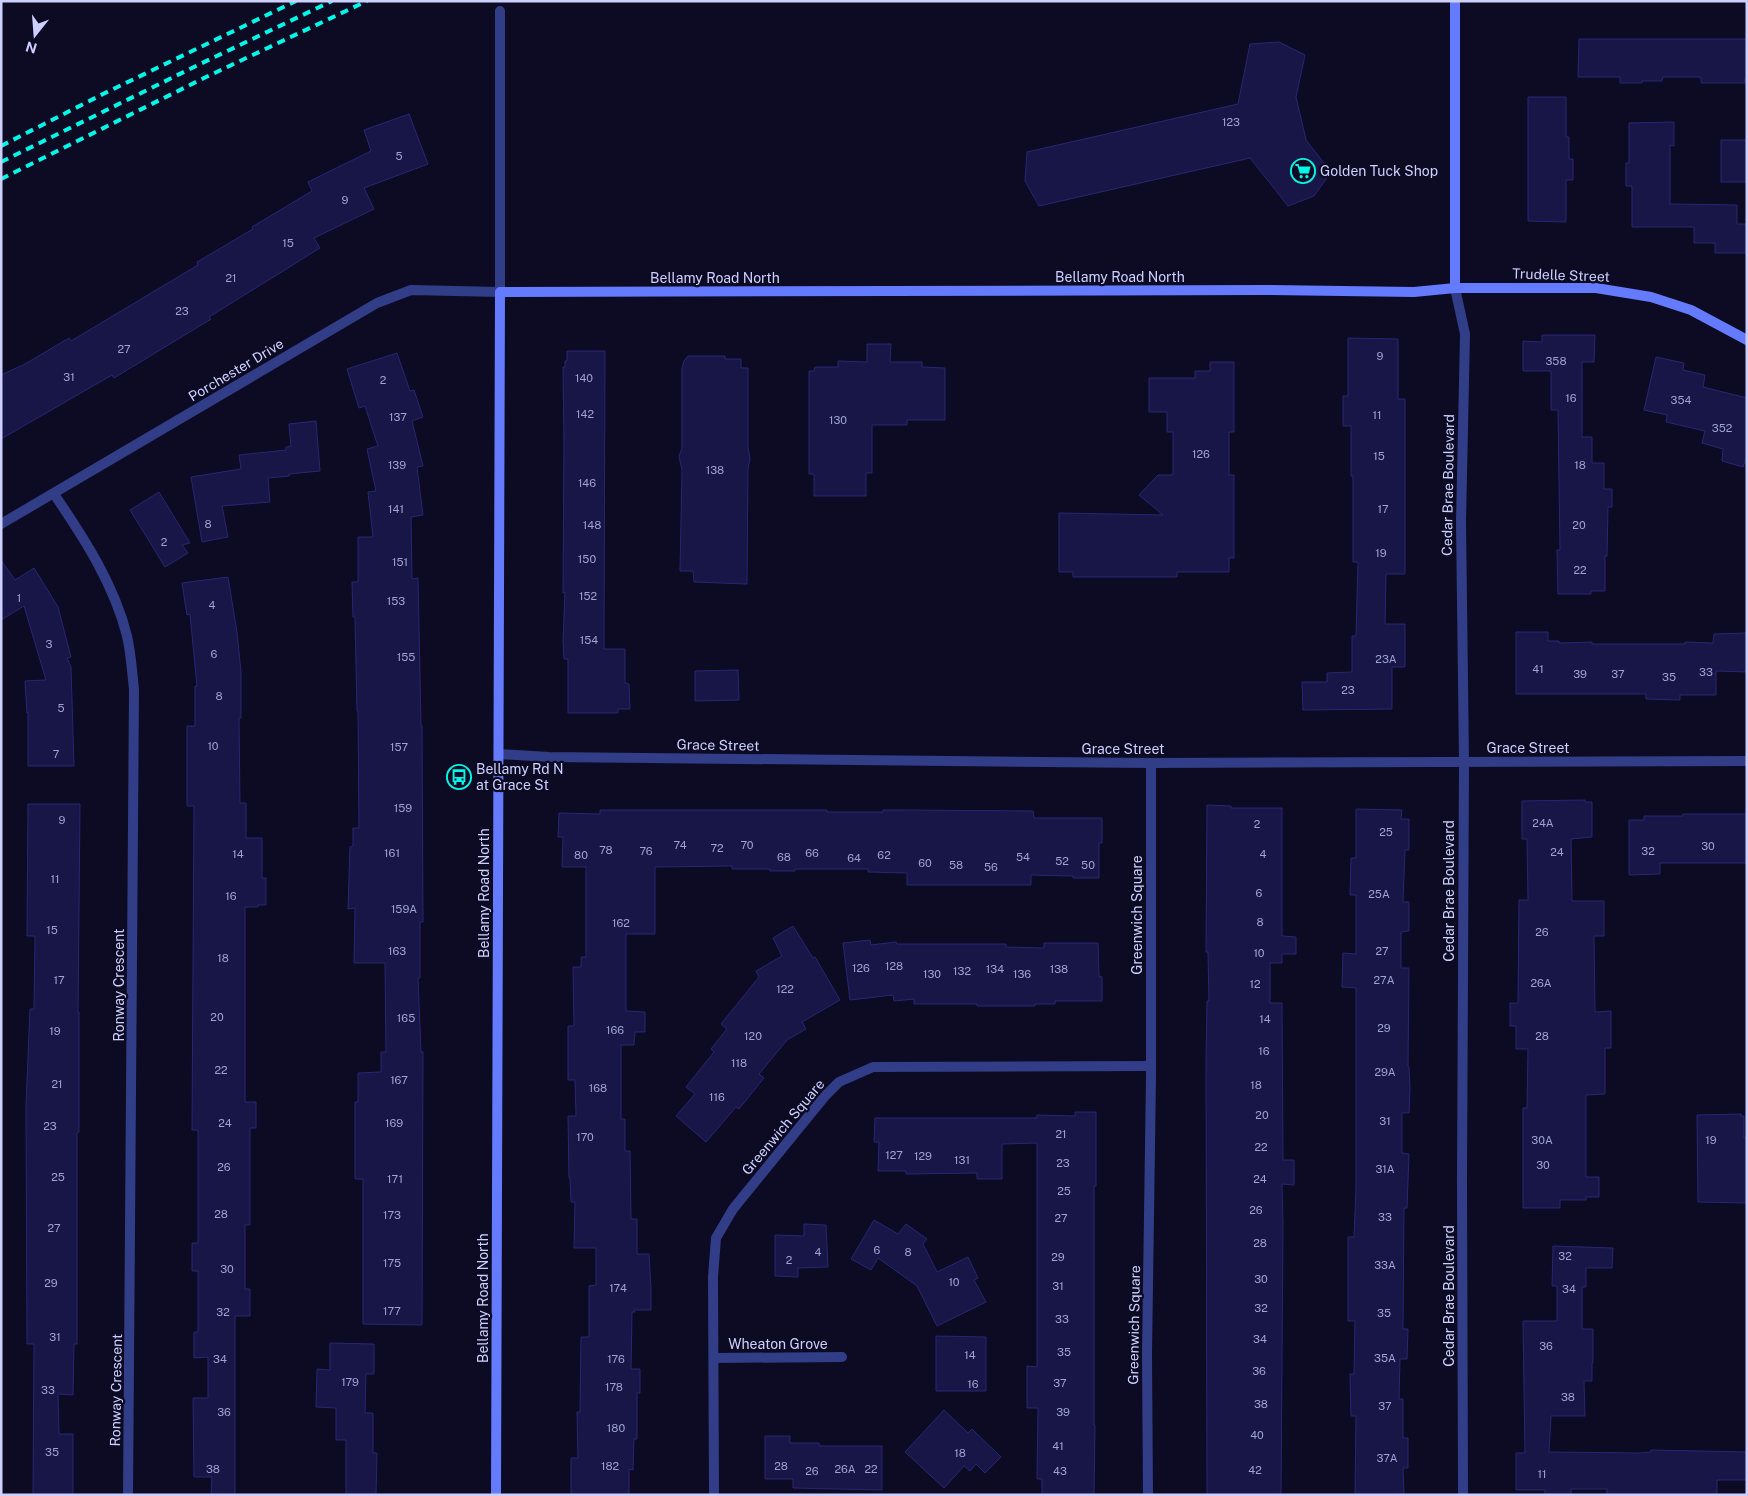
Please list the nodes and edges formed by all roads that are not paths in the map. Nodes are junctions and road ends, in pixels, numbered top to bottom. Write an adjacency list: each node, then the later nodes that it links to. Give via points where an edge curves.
1 (1455, 1): 3 (street)
2 (500, 11): 4 (street, Bellamy Road North)
3 (1454, 288): 4 (street, Bellamy Road North, via 1414,292); 5 (street, Trudelle Street, via 1596,288 1623,292 1691,310); 10 (street, Cedar Brae Boulevard, via 1465,334 1461,522)
4 (500, 292): 6 (street, Porchester Drive, via 411,290 377,303); 8 (street, Bellamy Road North)
5 (1747, 340)
6 (54, 494): 7 (street, Porchester Drive); 15 (street, Ronway Crescent, via 104,574 127,637 134,689)
7 (1, 524)
8 (499, 754): 11 (street, Grace Street); 16 (street, Bellamy Road North)
9 (1747, 761): 10 (street, Grace Street)
10 (1464, 762): 11 (street, Grace Street); 19 (street, Cedar Brae Boulevard)
11 (1151, 763): 12 (street, Greenwich Square)
12 (1151, 1066): 14 (street, Greenwich Square, via 873,1067 839,1082 733,1209 716,1238); 18 (street, Greenwich Square)
13 (842, 1357): 14 (street, Wheaton Grove)
14 (715, 1358): 17 (street, Greenwich Square)
15 (128, 1495)
16 (496, 1495)
17 (714, 1495)
18 (1148, 1495)
19 (1463, 1495)

